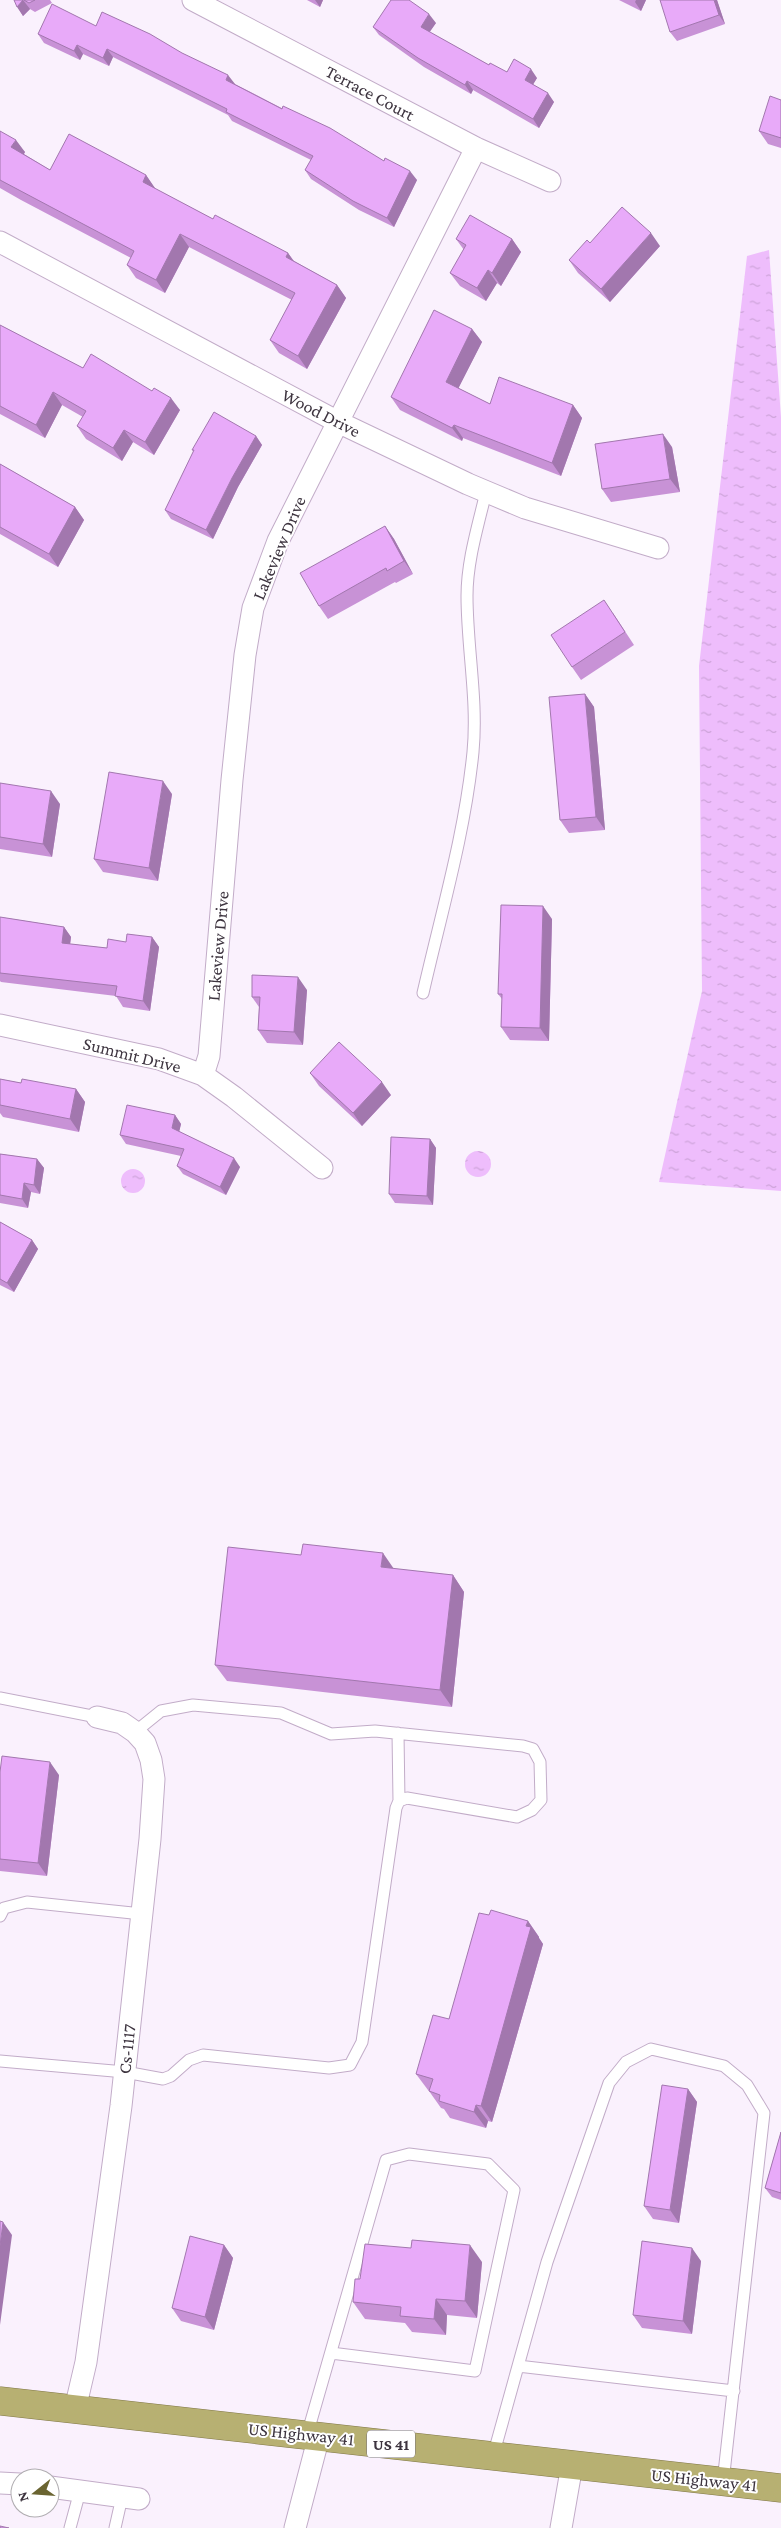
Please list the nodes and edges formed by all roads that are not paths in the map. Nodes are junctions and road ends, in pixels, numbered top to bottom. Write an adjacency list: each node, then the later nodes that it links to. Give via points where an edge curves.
1 (193, 0): 2 (street, Terrace Court)
2 (476, 148): 3 (street, Terrace Court); 5 (street, Lakeview Drive)
3 (550, 180)
4 (0, 242): 5 (street, Wood Drive)
5 (338, 422): 6 (street, Wood Drive); 10 (street, Lakeview Drive, via 278,541 253,608 234,760 209,1056)
6 (486, 492): 7 (street, Wood Drive, via 525,508); 8 (lane, via 473,547 467,594 473,750 465,809)
7 (658, 548)
8 (423, 993)
9 (0, 1025): 10 (street, Summit Drive, via 159,1059)
10 (203, 1075): 11 (street, Summit Drive)
11 (322, 1168)
12 (0, 1698): 13 (lane)
13 (97, 1717): 14 (street, via 122,1723)
14 (135, 1732): 15 (lane, via 161,1711 193,1705 281,1713 331,1734); 17 (street, Cs-1117, via 151,1760 154,1779)
15 (398, 1733): 16 (lane); 16 (lane, via 533,1749 540,1762 541,1800 532,1810 517,1817 407,1798)
16 (399, 1801): 20 (lane, via 362,2042 350,2065 329,2068 203,2056 189,2060 163,2079)
17 (142, 1914): 18 (lane, via 28,1902 4,1908); 20 (street, Cs-1117)
18 (0, 1916)
19 (0, 2061): 20 (lane)
20 (125, 2072): 25 (street, Cs-1117, via 86,2362)
21 (331, 2353): 21 (lane, via 386,2160 409,2154 488,2164 514,2190 475,2371); 26 (lane)
22 (518, 2366): 23 (lane); 23 (lane, via 547,2262 609,2083 626,2062 651,2049 724,2066 746,2085 764,2113); 27 (lane)
23 (734, 2391): 29 (lane)
24 (0, 2401): 25 (highway, US Highway 41 / US 41)
25 (75, 2409): 26 (highway, US Highway 41 / US 41)
26 (313, 2436): 27 (highway, US Highway 41 / US 41); 36 (street)
27 (494, 2456): 28 (highway, US Highway 41 / US 41)
28 (572, 2465): 29 (highway, US Highway 41 / US 41); 37 (street)
29 (723, 2482): 31 (highway, US Highway 41 / US 41)
30 (60, 2488): 32 (street)
31 (781, 2488)
32 (80, 2491): 33 (street); 34 (lane)
33 (130, 2498): 35 (lane)
34 (70, 2528)
35 (115, 2528)
36 (294, 2528)
37 (561, 2528)

